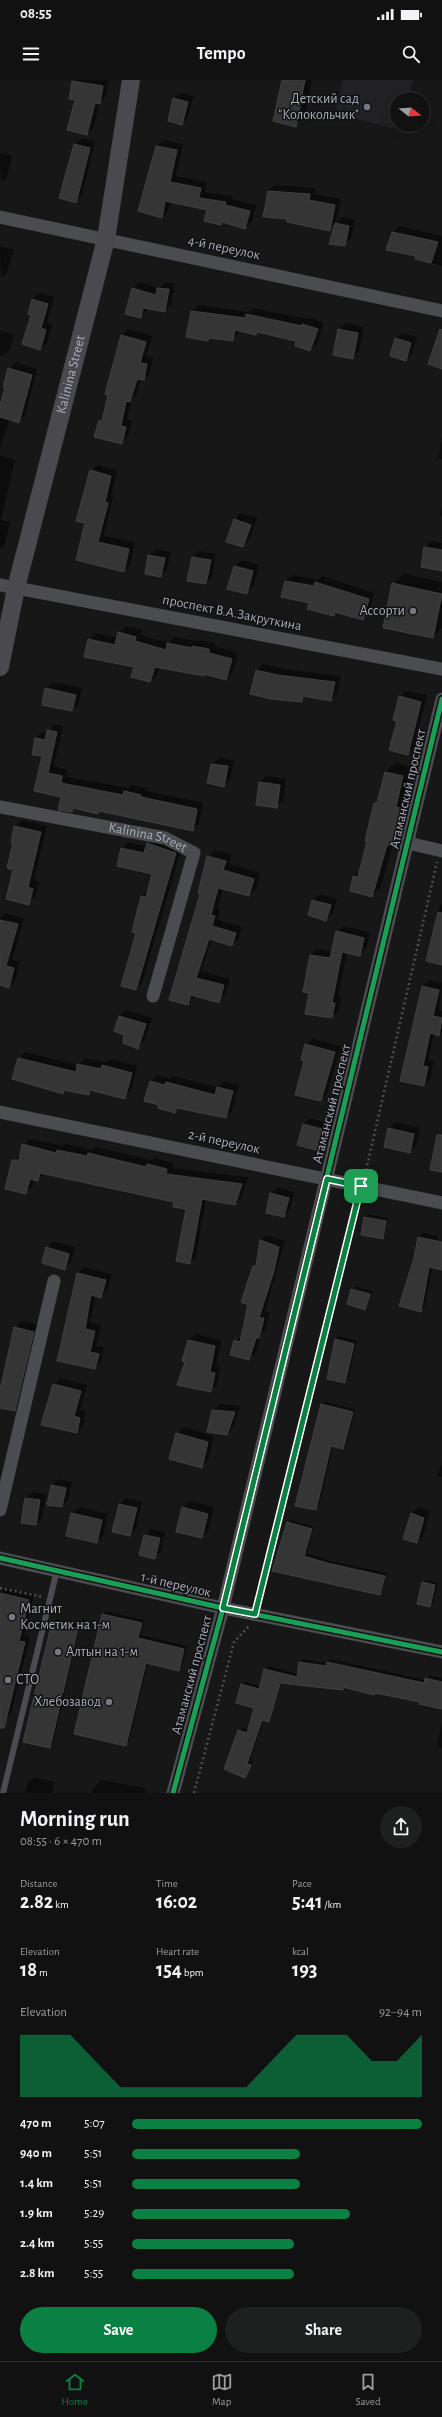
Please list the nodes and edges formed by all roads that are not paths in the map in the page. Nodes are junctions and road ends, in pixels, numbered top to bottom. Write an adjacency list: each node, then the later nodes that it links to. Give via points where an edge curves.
1 (131, 80): 3 (main road, Kalinina Street)
2 (0, 217): 3 (street, 4-й переулок)
3 (106, 239): 4 (street, 4-й переулок); 5 (main road, Kalinina Street)
4 (442, 311)
5 (8, 586): 6 (main road, Kalinina Street); 7 (street, проспект В.А.Закруткина)
6 (0, 667)
7 (442, 669)
8 (442, 699): 10 (street, Атаманский проспект)
9 (0, 807): 12 (street, Kalinina Street, via 165,838 194,853)
10 (408, 843): 11 (street, Атаманский проспект); 14 (street, Атаманский проспект)
11 (441, 851)
12 (153, 996)
13 (0, 1112): 14 (street, 2-й переулок)
14 (327, 1179): 15 (street, 2-й переулок); 20 (street, Атаманский проспект)
15 (442, 1203)
16 (54, 1281): 17 (street)
17 (0, 1510)
18 (0, 1558): 19 (street, 1-й переулок)
19 (58, 1570): 20 (street, 1-й переулок); 22 (lane)
20 (223, 1608): 21 (street, 1-й переулок); 23 (street, Атаманский проспект)
21 (442, 1652)
22 (3, 1793)
23 (173, 1793)

